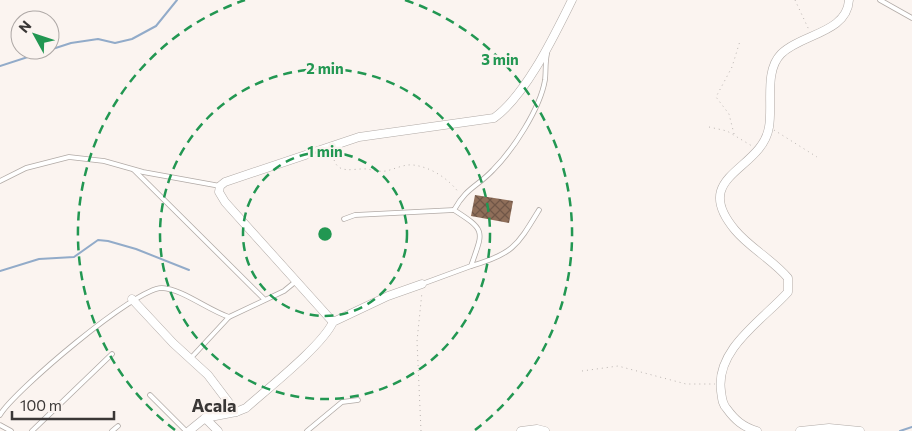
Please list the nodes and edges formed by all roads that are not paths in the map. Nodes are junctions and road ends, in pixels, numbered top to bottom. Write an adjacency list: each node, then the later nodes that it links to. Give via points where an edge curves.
1 (572, 0): 5 (street)
2 (849, 0): 36 (street, via 845,15 839,22 792,45 775,62 769,128 759,151 725,179 721,194 725,217 736,231 788,278 788,292 739,342 728,359 720,384 723,404 729,412 736,420)
3 (880, 0): 4 (lane)
4 (912, 18)
5 (548, 46): 8 (street, via 516,97 494,118 359,137); 9 (lane, via 540,96 514,147 483,180 471,187)
6 (133, 169): 7 (lane, via 104,161 69,157 26,168); 8 (lane); 16 (lane)
7 (0, 181)
8 (220, 186): 13 (street, via 219,192 225,202)
9 (454, 210): 11 (lane, via 354,215); 12 (lane, via 478,226 481,235)
10 (539, 210): 12 (lane, via 512,249)
11 (344, 219)
12 (471, 266): 14 (lane)
13 (296, 282): 16 (lane); 18 (street)
14 (422, 284): 18 (street)
15 (132, 299): 17 (lane, via 161,288); 20 (street); 24 (lane, via 95,327)
16 (264, 299): 17 (lane)
17 (229, 316): 20 (lane)
18 (333, 322): 23 (street, via 294,365 246,408)
19 (112, 354): 29 (lane)
20 (190, 359): 23 (street, via 208,375)
21 (150, 395): 31 (lane)
22 (358, 400): 33 (lane, via 342,402)
23 (236, 412): 25 (street)
24 (0, 415)
25 (205, 418): 31 (street); 32 (street)
26 (0, 425): 28 (lane)
27 (118, 426): 30 (lane)
28 (11, 431)
29 (32, 431)
30 (112, 431)
31 (187, 431)
32 (218, 431)
33 (307, 431)
34 (521, 431): 35 (street)
35 (545, 431)
36 (757, 431)
37 (800, 431): 38 (street, via 829,428)
38 (860, 431)

